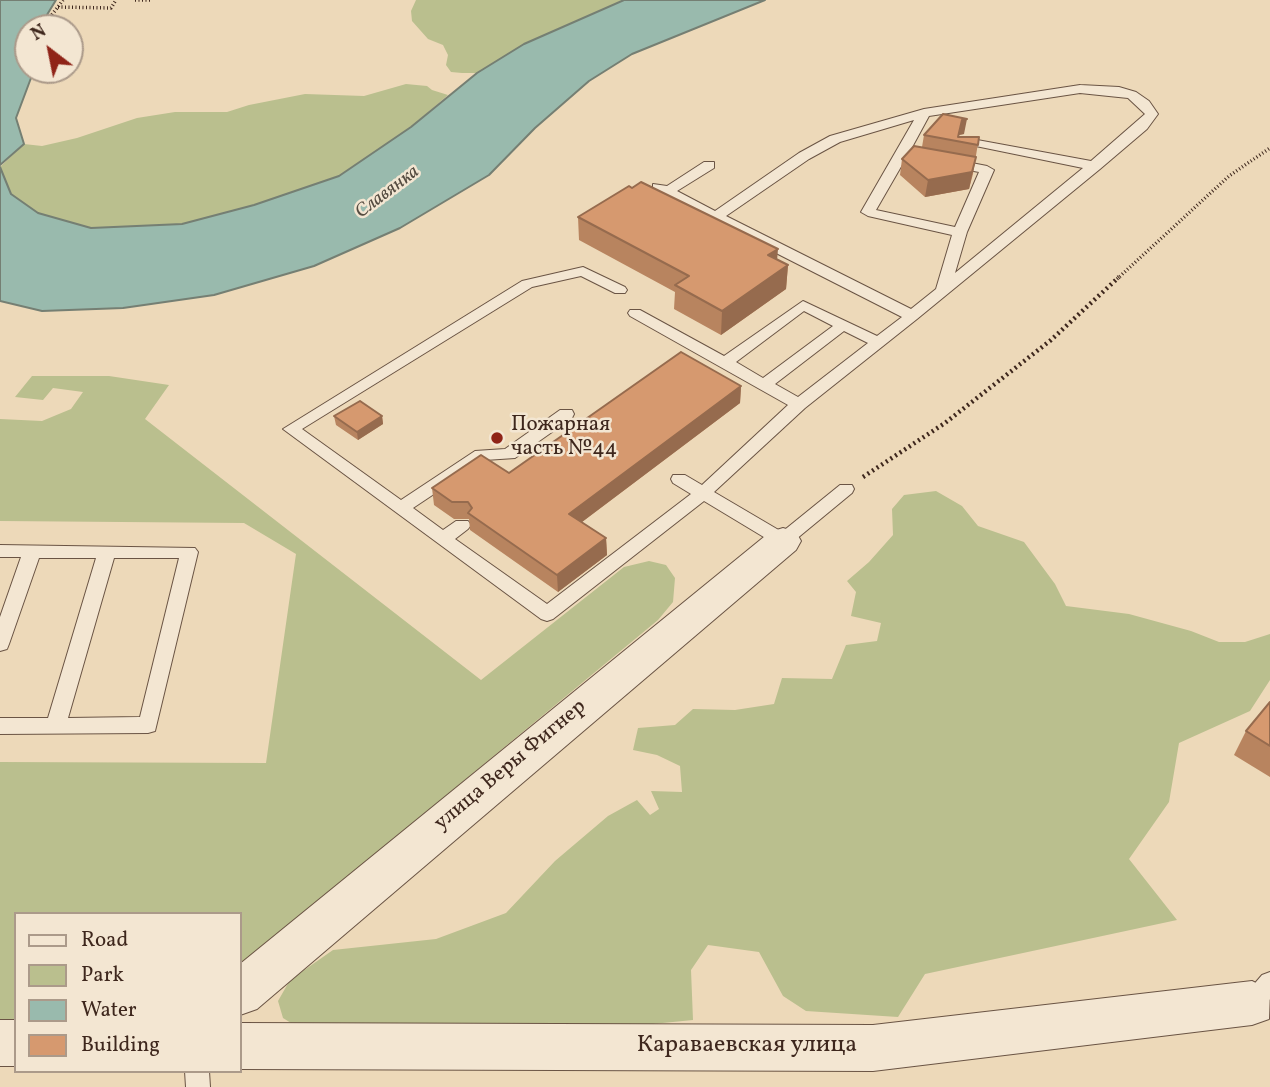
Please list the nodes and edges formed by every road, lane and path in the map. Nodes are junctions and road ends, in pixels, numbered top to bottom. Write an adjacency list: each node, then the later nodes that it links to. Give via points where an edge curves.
1 (63, 0): 5 (path)
2 (116, 0): 5 (path, via 111,8)
3 (135, 0): 4 (path)
4 (150, 0)
5 (58, 7): 6 (path)
6 (55, 14)
7 (924, 113): 10 (lane); 12 (lane, via 1080,89 1119,91 1144,103 1152,114 1142,127); 13 (lane, via 835,139)
8 (966, 140): 12 (lane)
9 (1270, 148): 26 (path, via 1229,176 1051,340 945,424)
10 (902, 153): 14 (lane, via 987,170); 14 (lane, via 868,212)
11 (709, 164): 13 (lane, via 663,190)
12 (1095, 166): 16 (lane)
13 (716, 216): 18 (lane)
14 (960, 232): 16 (lane)
15 (620, 290): 28 (lane, via 583,271 527,284 291,429)
16 (943, 290): 18 (lane)
17 (635, 313): 21 (lane)
18 (912, 316): 20 (lane)
19 (843, 325): 20 (lane); 21 (lane, via 803,305); 22 (lane)
20 (878, 342): 23 (lane)
21 (725, 363): 22 (lane)
22 (764, 385): 23 (lane)
23 (799, 404): 27 (lane)
24 (566, 414): 28 (lane, via 509,454 481,455)
25 (679, 479): 27 (lane)
26 (846, 489): 31 (lane)
27 (703, 493): 30 (lane, via 548,614); 31 (lane)
28 (401, 508): 30 (lane)
29 (462, 524): 30 (lane)
30 (443, 539)
31 (783, 541): 38 (street, улица Веры Фигнер)
32 (0, 551): 33 (lane)
33 (32, 551): 34 (lane); 35 (lane)
34 (107, 551): 36 (lane); 36 (lane, via 189,552 148,725)
35 (0, 644)
36 (56, 725): 37 (lane)
37 (0, 726)
38 (242, 991)
39 (1261, 993): 40 (street, Караваевская улица, via 873,1048)
40 (242, 1046)

